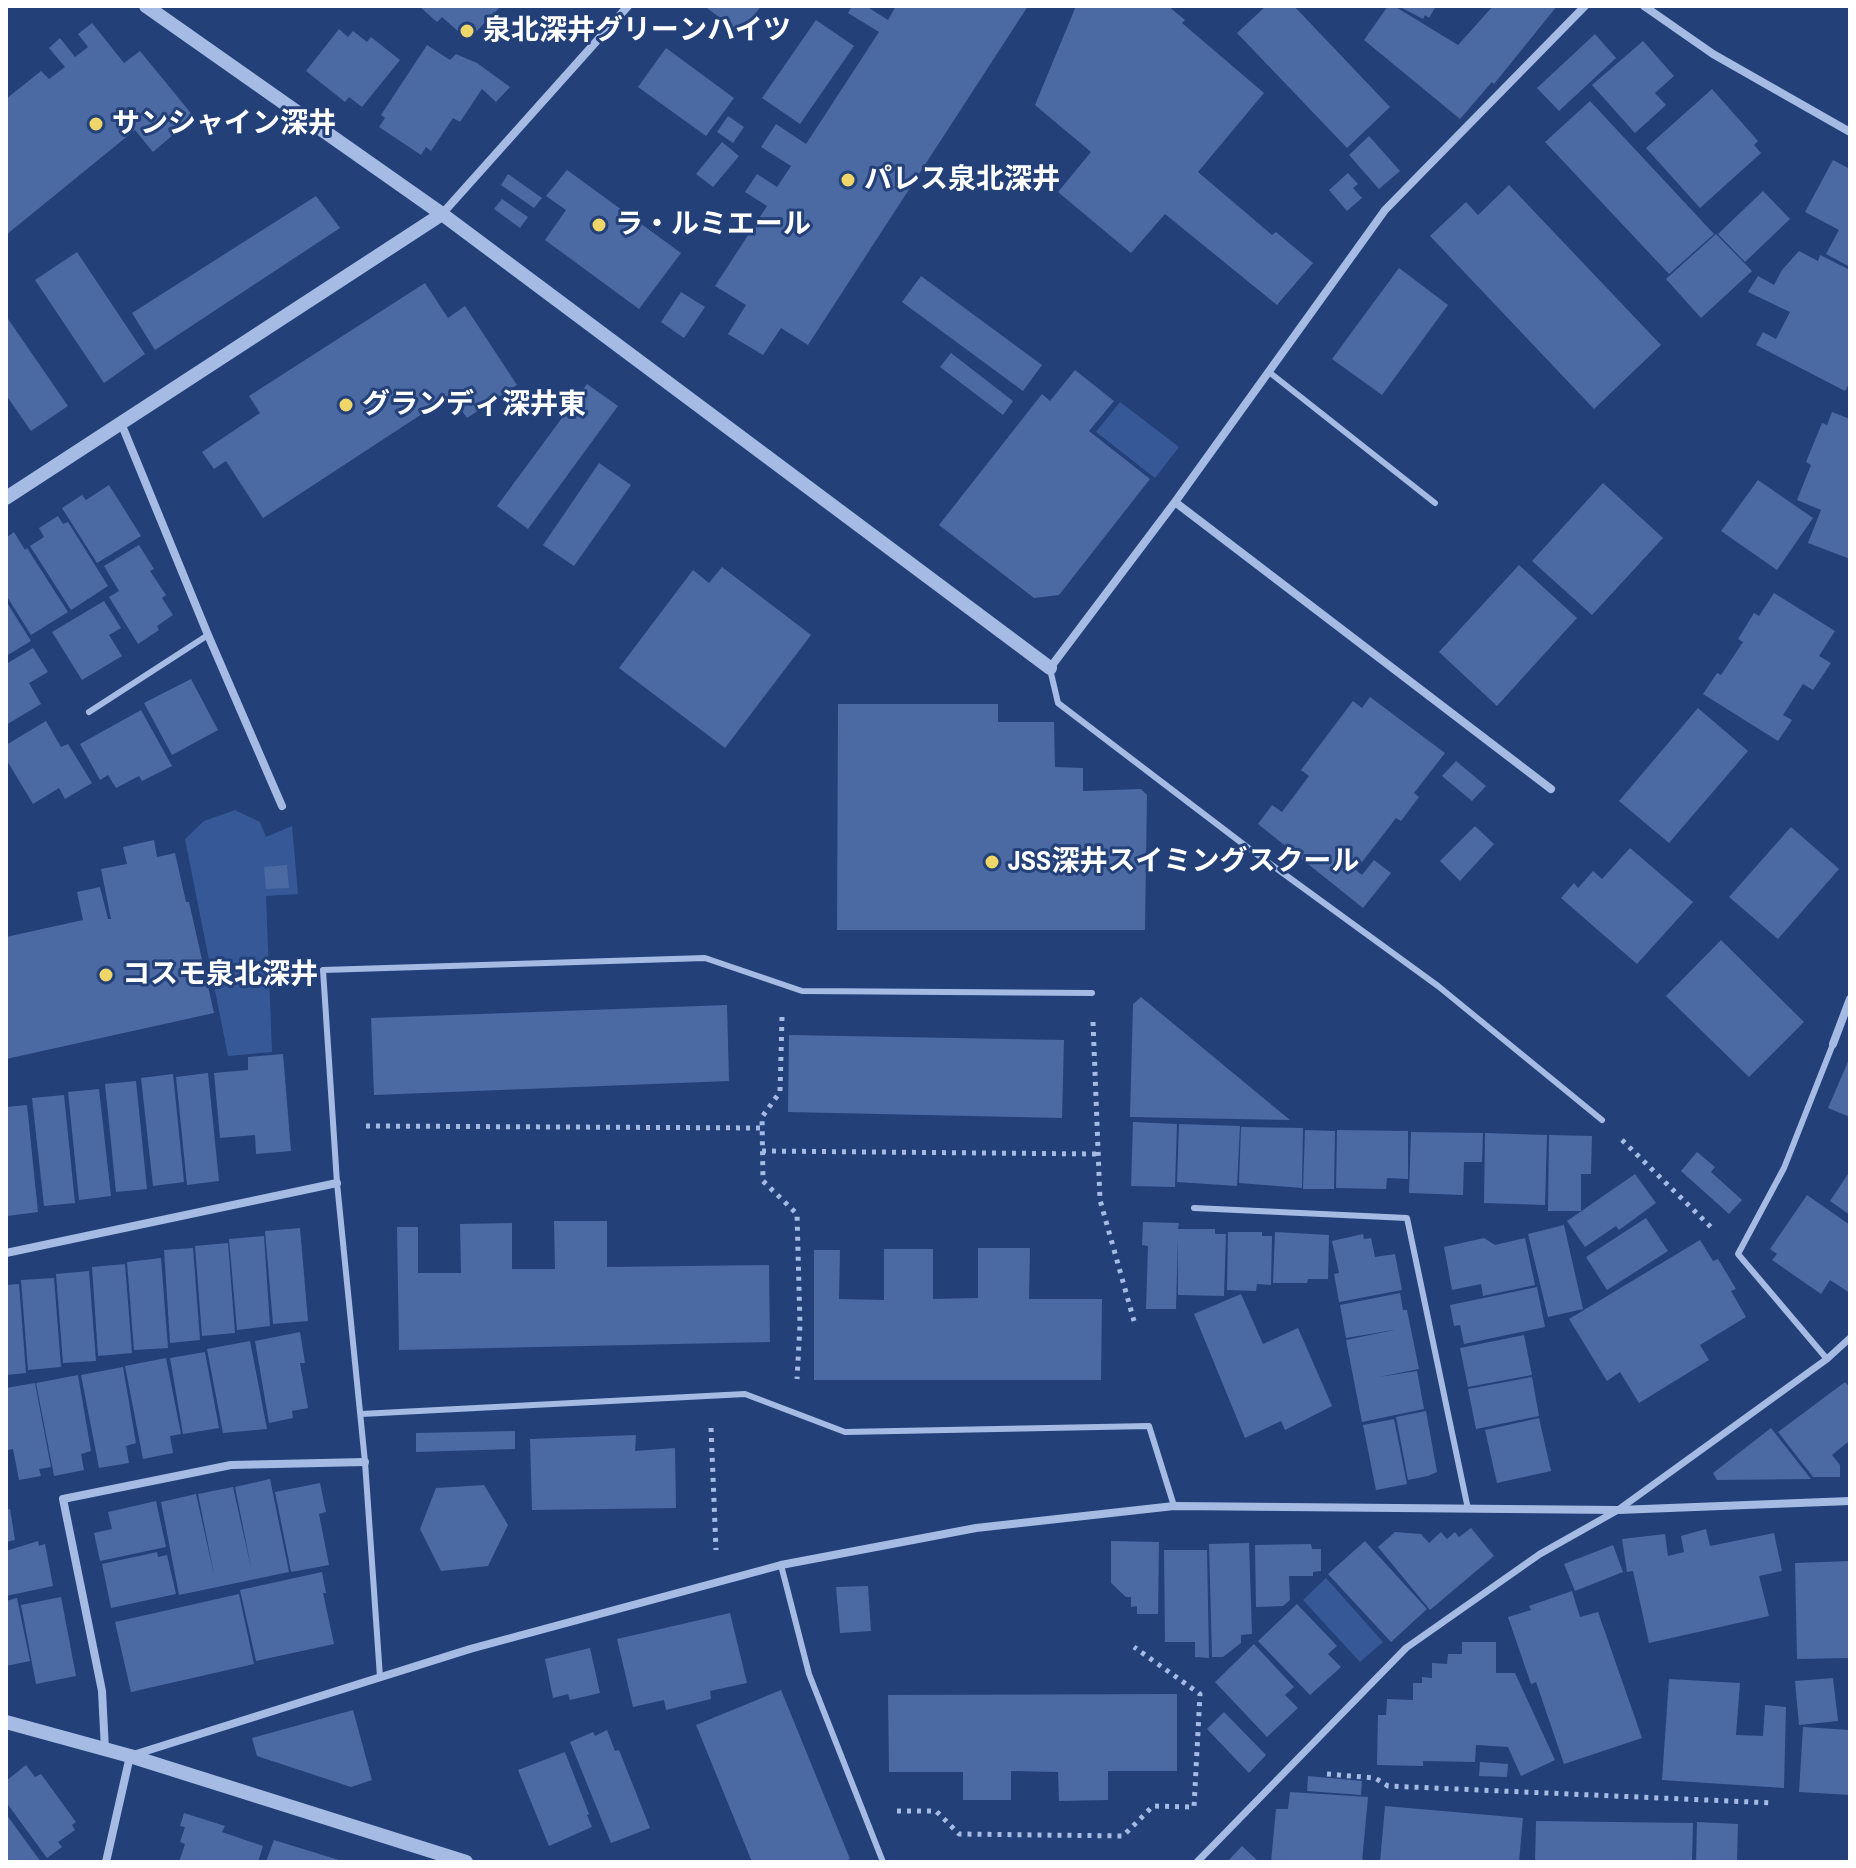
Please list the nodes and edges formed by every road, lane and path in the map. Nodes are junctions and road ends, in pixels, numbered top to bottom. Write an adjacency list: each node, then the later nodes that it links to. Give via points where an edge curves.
1 (146, 6): 6 (street)
2 (628, 6): 6 (street)
3 (1585, 6): 7 (street, via 1385,210)
4 (1644, 6): 5 (street, via 1713,54)
5 (1850, 132)
6 (442, 214): 8 (street); 13 (street)
7 (1269, 372): 10 (street); 11 (lane)
8 (121, 423): 9 (street); 12 (street)
9 (6, 498)
10 (1175, 502): 13 (street); 15 (street)
11 (1435, 503)
12 (208, 635): 14 (lane); 16 (street)
13 (1050, 668): 21 (lane, via 1058,703 1438,986)
14 (89, 712)
15 (1551, 789)
16 (282, 806)
17 (782, 984): 18 (lane, via 802,991); 22 (lane, via 705,958 323,970); 23 (path, via 780,1092 762,1117)
18 (1092, 993): 25 (path)
19 (1850, 999): 20 (street)
20 (1833, 1044): 29 (lane, via 1784,1168)
21 (1602, 1120): 29 (path)
22 (333, 1126): 23 (path); 26 (lane)
23 (761, 1128): 24 (path)
24 (762, 1151): 25 (path); 34 (path, via 763,1181 797,1214 800,1325)
25 (1098, 1154): 30 (path, via 1100,1200)
26 (337, 1183): 28 (street); 35 (lane)
27 (1194, 1208): 39 (lane, via 1407,1218)
28 (6, 1253)
29 (1738, 1254): 32 (lane)
30 (1134, 1321)
31 (1850, 1338): 32 (street)
32 (1827, 1359): 40 (street)
33 (710, 1395): 34 (lane, via 745,1394); 35 (lane); 42 (path)
34 (795, 1413): 38 (lane, via 845,1432 1149,1426)
35 (361, 1414): 36 (lane)
36 (365, 1462): 44 (lane); 46 (street, via 231,1465 63,1499 102,1691)
37 (1850, 1501): 40 (street)
38 (1174, 1506): 39 (street); 41 (street, via 976,1528)
39 (1468, 1509): 40 (street)
40 (1618, 1510): 48 (street, via 1540,1554 1406,1648)
41 (781, 1565): 42 (street); 50 (lane, via 809,1674)
42 (717, 1583): 44 (street)
43 (1134, 1647): 50 (path, via 1200,1694 1194,1807 1153,1806 1123,1836 959,1834 936,1811)
44 (380, 1677): 47 (street)
45 (6, 1722): 46 (street)
46 (105, 1750): 47 (street)
47 (130, 1756): 51 (street); 52 (street)
48 (1286, 1772): 49 (path, via 1375,1778 1388,1786); 55 (street)
49 (1774, 1803)
50 (862, 1810): 54 (lane)
51 (422, 1855): 53 (street)
52 (106, 1862)
53 (466, 1862)
54 (883, 1862)
55 (1197, 1862)

